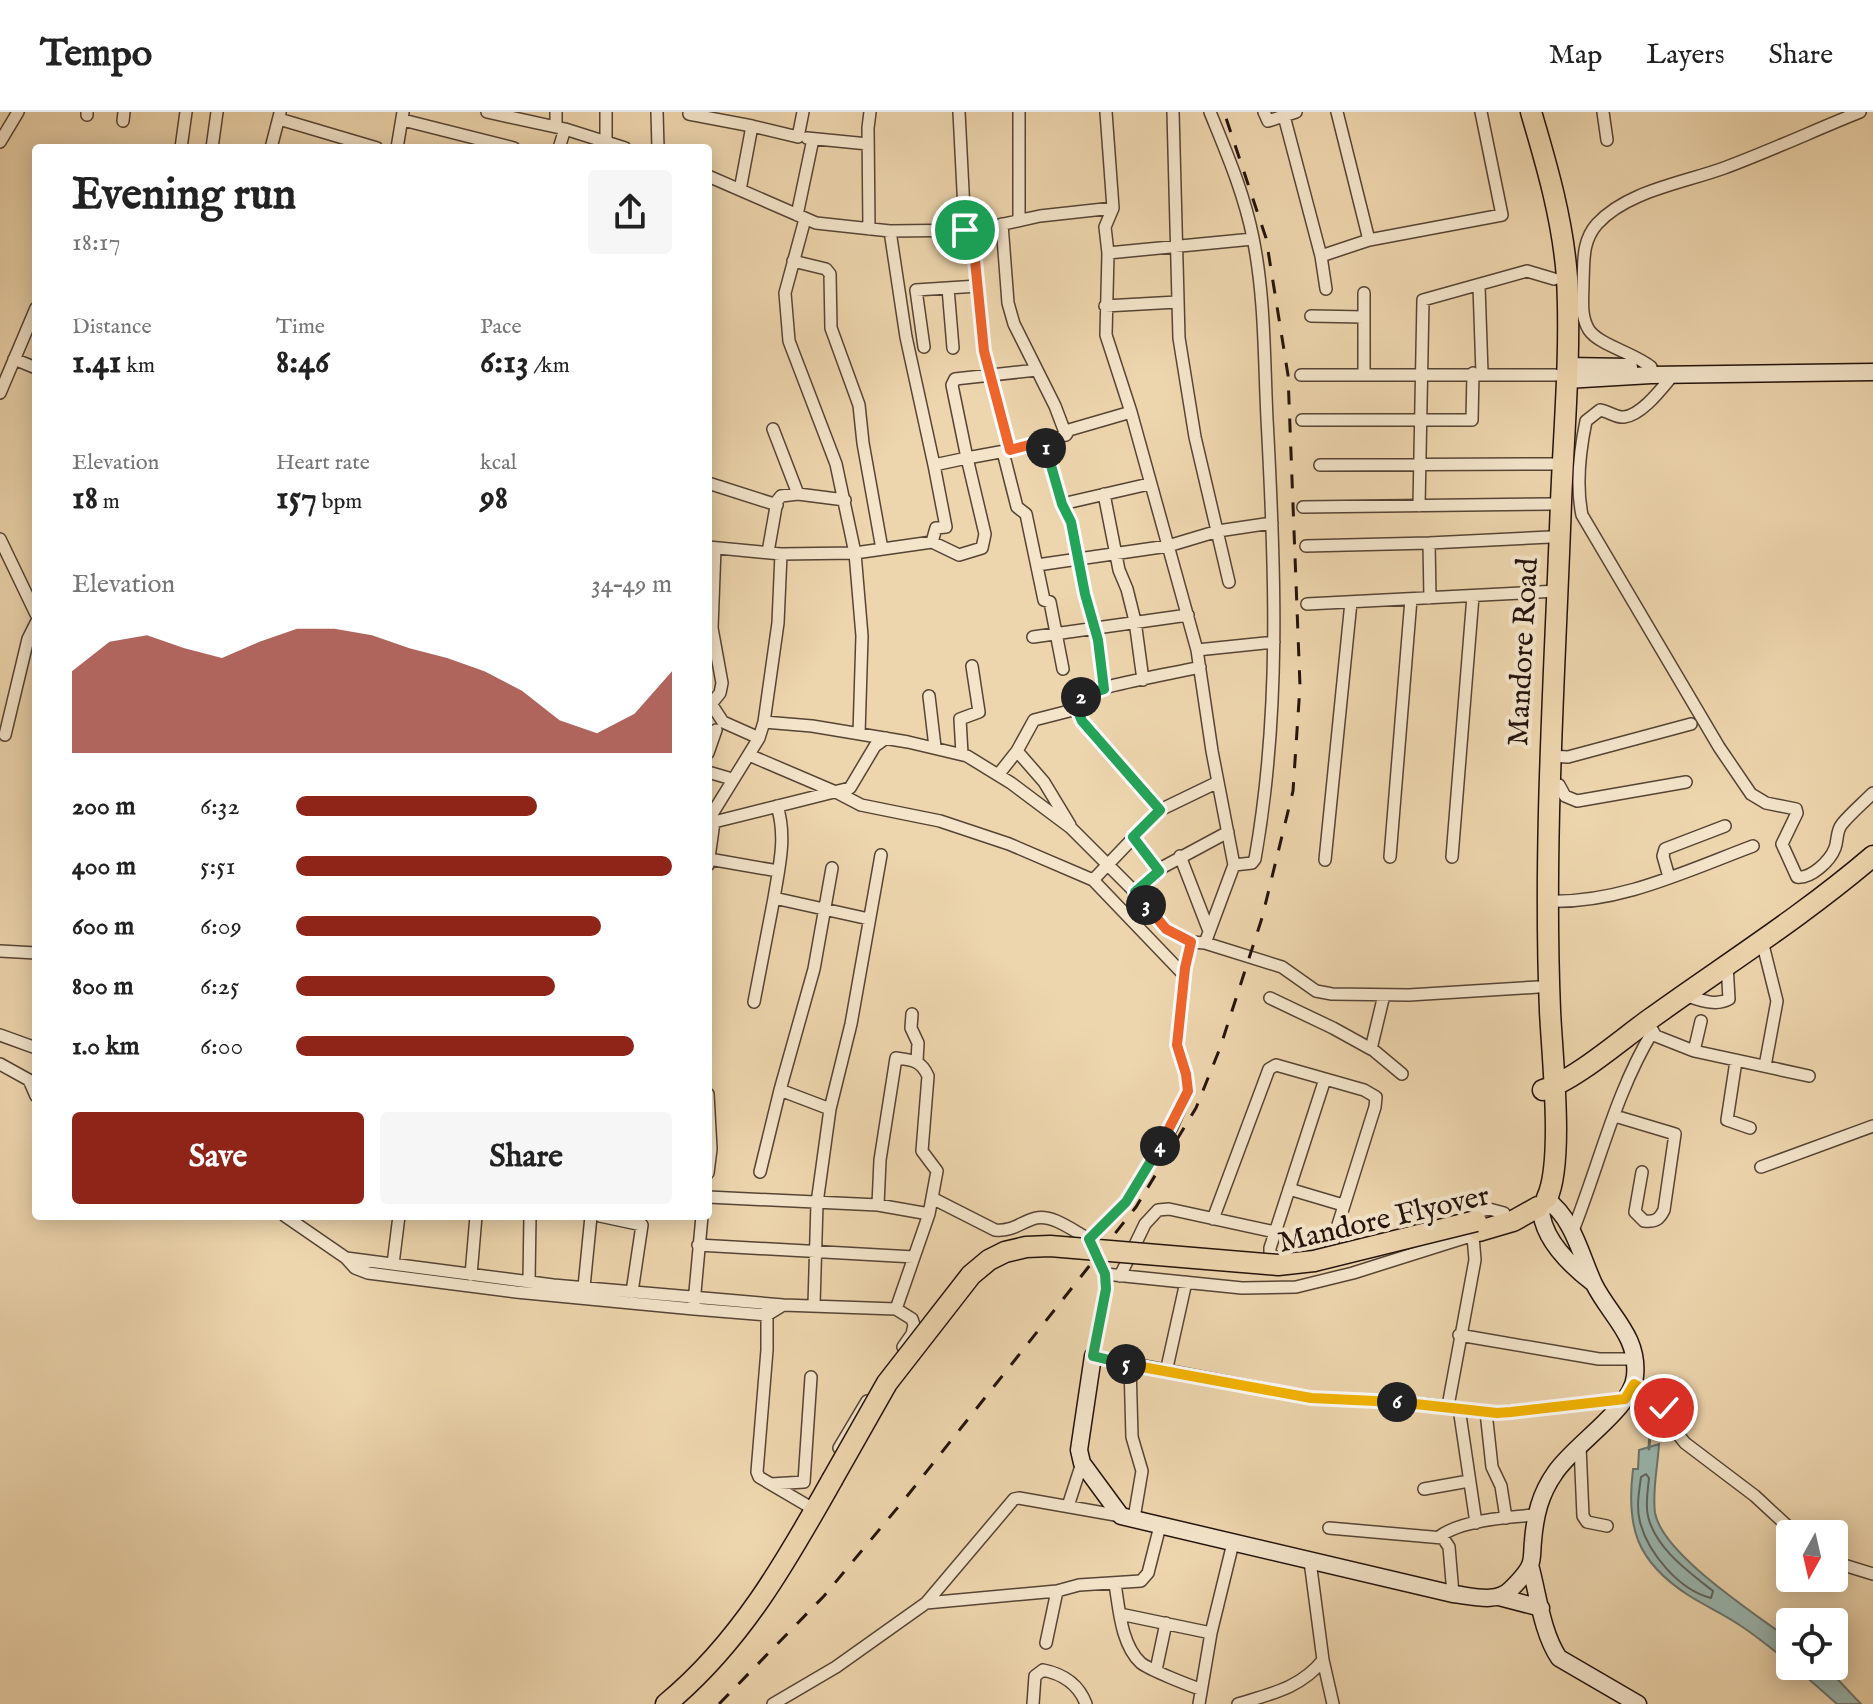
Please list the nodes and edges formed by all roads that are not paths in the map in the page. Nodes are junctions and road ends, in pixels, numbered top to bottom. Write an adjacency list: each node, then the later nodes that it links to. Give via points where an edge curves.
1 (186, 112): 35 (street)
2 (217, 112): 36 (street)
3 (487, 112): 22 (street)
4 (556, 112): 28 (street)
5 (606, 112): 34 (street)
6 (657, 112): 44 (street)
7 (803, 112): 30 (street)
8 (870, 112): 45 (street)
9 (959, 112): 53 (street)
10 (1019, 112): 50 (street)
11 (1106, 112): 48 (street)
12 (1173, 112): 57 (street)
13 (1210, 112): 55 (street, via 1241,186)
14 (1264, 112): 24 (street, via 1268,121)
15 (1337, 112): 56 (street)
16 (1481, 112): 56 (street, via 1502,215)
17 (1518, 112): 61 (highway, Mandore Road, via 1546,214)
18 (1531, 112): 85 (highway, Mandore Road, via 1565,260)
19 (1603, 112): 32 (street)
20 (1860, 112): 77 (street, via 1628,202 1597,224 1586,244 1585,321 1600,340)
21 (14, 113): 33 (street)
22 (507, 114): 28 (street)
23 (689, 114): 27 (street)
24 (1290, 114): 59 (street)
25 (279, 115): 37 (street); 38 (street)
26 (403, 116): 29 (street); 39 (street)
27 (752, 126): 30 (street); 47 (street)
28 (560, 128): 34 (street); 42 (street)
29 (457, 133): 40 (street); 41 (street)
30 (798, 137): 31 (street)
31 (813, 139): 45 (street); 49 (street)
32 (1607, 140)
33 (0, 142)
34 (606, 142): 43 (street)
35 (182, 144)
36 (213, 144)
37 (272, 144)
38 (365, 144)
39 (398, 144)
40 (455, 144)
41 (498, 144)
42 (559, 144)
43 (612, 144)
44 (658, 144)
45 (868, 144): 52 (street)
46 (712, 178): 47 (street)
47 (740, 190): 49 (street)
48 (1113, 208): 50 (street); 58 (street, via 1105,227)
49 (801, 217): 52 (street); 60 (street)
50 (1019, 220): 51 (street)
51 (1002, 224): 53 (street); 78 (street, via 1008,303)
52 (869, 229): 54 (street)
53 (968, 230): 54 (street); 62 (street)
54 (890, 231): 98 (street)
55 (1253, 239): 57 (street); 111 (street, via 1263,328)
56 (1369, 240): 59 (street)
57 (1175, 249): 58 (street); 67 (street)
58 (1108, 253): 68 (street)
59 (1321, 256): 65 (street)
60 (793, 261): 105 (street, via 785,293 789,341); 120 (street, via 830,274 831,328 861,412)
61 (1554, 279): 63 (street, via 1527,271); 85 (highway, Mandore Road)
62 (978, 286): 64 (street); 83 (street)
63 (1479, 286): 81 (street, via 1423,300); 82 (street)
64 (948, 288): 72 (street, via 916,290); 73 (street)
65 (1326, 289)
66 (1364, 293): 71 (street)
67 (1177, 302): 68 (street); 112 (street, via 1187,397)
68 (1105, 306): 89 (street, via 1106,335)
69 (1311, 316): 71 (street)
70 (32, 317): 74 (street)
71 (1364, 317): 84 (street)
72 (924, 347)
73 (953, 348)
74 (14, 359): 76 (street); 88 (street)
75 (1873, 363): 77 (street)
76 (32, 366)
77 (1651, 367): 79 (street)
78 (1037, 370): 83 (street); 93 (street)
79 (1627, 372): 85 (street); 87 (street)
80 (1873, 372): 87 (street)
81 (1421, 373): 82 (street); 84 (street); 91 (street)
82 (1477, 373): 85 (street); 91 (street, via 1472,420)
83 (990, 374): 95 (street); 96 (street, via 953,381)
84 (1364, 374): 86 (street)
85 (1563, 374): 97 (highway, Mandore Road); 128 (highway, Mandore Road)
86 (1301, 375)
87 (1673, 375): 172 (street, via 1655,397 1629,415 1600,410 1586,421 1582,515 1751,794 1796,809 1782,844 1797,877 1811,875 1825,861 1834,851 1842,824)
88 (0, 393)
89 (1131, 412): 93 (street); 102 (street)
90 (1302, 420): 91 (street)
91 (1421, 421): 100 (street)
92 (773, 429): 103 (street)
93 (1066, 435): 94 (street)
94 (1044, 441): 95 (street); 106 (street)
95 (1006, 451): 96 (street); 126 (street, via 1017,507 1026,514)
96 (967, 458): 98 (street); 115 (street, via 985,534 982,548 959,555)
97 (1552, 464): 100 (street); 107 (highway, Mandore Road)
98 (934, 465): 115 (street, via 946,527 936,528)
99 (1320, 465): 100 (street)
100 (1420, 465): 109 (street)
101 (712, 484): 108 (street)
102 (1149, 484): 104 (street); 117 (street)
103 (798, 494): 105 (street); 108 (street, via 781,496)
104 (1104, 494): 106 (street); 123 (street)
105 (845, 500): 122 (street)
106 (1062, 504): 125 (street)
107 (1551, 504): 109 (street); 113 (highway, Mandore Road)
108 (777, 505): 121 (street)
109 (1419, 506): 110 (street)
110 (1303, 507)
111 (1272, 523): 112 (street); 142 (street)
112 (1218, 531): 117 (street); 127 (street)
113 (1550, 537): 116 (street); 128 (highway, Mandore Road)
114 (0, 539): 134 (street)
115 (932, 542): 120 (street)
116 (1429, 543): 118 (street); 130 (street)
117 (1168, 546): 123 (street); 135 (street)
118 (1306, 546)
119 (712, 547): 121 (street)
120 (882, 549): 122 (street)
121 (768, 552): 124 (street)
122 (855, 553): 124 (street); 156 (street, via 862,636)
123 (1116, 553): 125 (street); 136 (street)
124 (781, 554): 153 (street)
125 (1078, 560): 126 (street); 137 (street)
126 (1037, 565): 139 (street)
127 (1229, 582)
128 (1553, 592): 129 (street); 165 (highway, Mandore Road); 209 (highway, Mandore Road, via 1535,857)
129 (1473, 596): 130 (street); 187 (street)
130 (1430, 598): 131 (street)
131 (1411, 599): 132 (street); 186 (street)
132 (1351, 602): 133 (street); 189 (street)
133 (1307, 604)
134 (32, 606)
135 (1188, 615): 136 (street); 143 (street)
136 (1135, 621): 137 (street); 147 (street)
137 (1095, 627): 139 (street); 148 (street)
138 (32, 631): 157 (street)
139 (1056, 633): 141 (street); 146 (street)
140 (712, 637): 150 (street, via 722,683)
141 (1033, 637)
142 (1274, 642): 143 (street); 191 (street, via 1265,800 1255,859)
143 (1197, 650): 145 (street)
144 (972, 666): 163 (street, via 979,712 960,719)
145 (1200, 667): 147 (street); 169 (street)
146 (1063, 669)
147 (1143, 680): 148 (street)
148 (1104, 689): 152 (street, via 1083,695)
149 (929, 696): 161 (street)
150 (712, 699)
151 (712, 704): 158 (street, via 723,722)
152 (1077, 709): 162 (street, via 1036,718); 174 (street)
153 (764, 722): 156 (street); 158 (street)
154 (1691, 724): 165 (street, via 1568,757)
155 (716, 730): 160 (street)
156 (859, 734): 159 (street)
157 (5, 735)
158 (759, 738): 164 (street)
159 (886, 738): 161 (street); 173 (street)
160 (712, 742)
161 (935, 747): 163 (street)
162 (1017, 751): 167 (street); 178 (street, via 1044,782)
163 (962, 754): 167 (street)
164 (749, 755): 168 (street); 173 (street)
165 (1549, 756): 171 (highway, Mandore Road)
166 (712, 773): 168 (street)
167 (998, 775): 178 (street)
168 (732, 779): 176 (street)
169 (1218, 782): 174 (street); 179 (street)
170 (1686, 782): 171 (street, via 1577,801 1565,796 1559,785)
171 (1548, 787): 199 (highway, Mandore Road)
172 (1873, 793)
173 (842, 795): 175 (street); 196 (street, via 861,805 940,821 1009,844)
174 (1160, 810): 180 (street)
175 (780, 815): 176 (street); 193 (street)
176 (712, 819)
177 (1725, 826): 195 (street, via 1665,849)
178 (1071, 828): 190 (street)
179 (1228, 832): 184 (street); 191 (street)
180 (1133, 837): 190 (street); 194 (street)
181 (1873, 845): 228 (highway, via 1813,894)
182 (1753, 846): 195 (street)
183 (881, 855): 201 (street)
184 (1180, 856): 194 (street); 202 (street)
185 (1873, 856): 203 (highway)
186 (1390, 857)
187 (1452, 857)
188 (712, 860): 193 (street)
189 (1325, 860)
190 (1105, 865): 196 (street); 197 (street)
191 (1234, 865): 202 (street)
192 (832, 868): 200 (street)
193 (778, 871): 198 (street)
194 (1159, 871): 197 (street)
195 (1669, 877): 199 (street, via 1588,901)
196 (1093, 880): 208 (street)
197 (1135, 892): 204 (street, via 1166,929)
198 (774, 898): 200 (street); 213 (street)
199 (1547, 901): 228 (highway, Mandore Road)
200 (824, 909): 201 (street); 230 (street, via 814,969)
201 (869, 919): 231 (street)
202 (1207, 937): 204 (street); 210 (street, via 1282,967 1316,991)
203 (1762, 941): 207 (highway); 224 (street, via 1777,1001)
204 (1191, 945): 208 (street)
205 (0, 951): 206 (street)
206 (32, 953)
207 (1727, 964): 211 (highway); 211 (street, via 1729,999 1714,1003)
208 (1185, 972): 258 (street, via 1177,1045 1188,1091 1126,1202)
209 (1538, 987): 210 (street); 228 (highway, Mandore Road)
210 (1384, 995): 219 (street)
211 (1684, 995): 216 (highway)
212 (1270, 998): 219 (street)
213 (754, 1002)
214 (912, 1014): 221 (street)
215 (1701, 1021): 220 (street)
216 (1650, 1026): 220 (street, via 1656,1036); 228 (highway); 232 (street)
217 (0, 1035): 218 (street)
218 (32, 1047)
219 (1373, 1047): 225 (street)
220 (1694, 1051): 222 (street)
221 (917, 1061): 240 (street, via 928,1076 922,1151 937,1171); 243 (street, via 896,1058)
222 (1736, 1061): 224 (street); 234 (street, via 1727,1120)
223 (0, 1064): 229 (street)
224 (1765, 1066): 226 (street)
225 (1402, 1074)
226 (1809, 1076)
227 (1325, 1079): 238 (street); 244 (street, via 1376,1097); 247 (street, via 1276,1065 1269,1069)
228 (1548, 1082): 241 (highway)
229 (32, 1087)
230 (780, 1090): 231 (street); 236 (street)
231 (830, 1109): 242 (street)
232 (1615, 1116): 237 (street, via 1675,1134 1664,1210 1653,1222 1635,1212); 257 (street)
233 (1873, 1126): 235 (street)
234 (1750, 1128)
235 (1761, 1167)
236 (760, 1172)
237 (1642, 1172)
238 (1289, 1189): 244 (street); 256 (street)
239 (712, 1197): 242 (street)
240 (932, 1198): 245 (street); 258 (street, via 995,1230 1048,1218)
241 (1540, 1201): 246 (highway); 257 (street, via 1555,1207); 270 (street, via 1544,1223 1561,1253)
242 (817, 1203): 243 (street); 261 (street)
243 (878, 1205): 245 (street)
244 (1343, 1205): 260 (street)
245 (929, 1214): 262 (street)
246 (1508, 1217): 255 (highway, Mandore Flyover); 260 (street, via 1489,1209)
247 (1213, 1219): 256 (street); 267 (street, via 1158,1210 1145,1224)
248 (291, 1220): 263 (street)
249 (398, 1220): 264 (street)
250 (476, 1220): 266 (street)
251 (530, 1220): 268 (street)
252 (591, 1220): 271 (street)
253 (619, 1220): 272 (street, via 642,1225)
254 (701, 1220): 259 (street)
255 (1476, 1229): 269 (street, via 1353,1273 1296,1287); 278 (street); 293 (highway, Mandore Flyover, bridge, via 1278,1265 1050,1246 1005,1252 971,1275 887,1383 838,1482)
256 (1275, 1232): 260 (street, via 1273,1258)
257 (1572, 1233): 270 (street)
258 (1089, 1239): 265 (street)
259 (698, 1245): 261 (street); 273 (street)
260 (1331, 1247)
261 (814, 1253): 262 (street); 274 (street)
262 (914, 1257): 277 (street)
263 (346, 1258): 264 (street); 275 (street, via 368,1273)
264 (393, 1264): 266 (street)
265 (1105, 1274): 267 (street); 279 (street)
266 (471, 1275): 268 (street)
267 (1120, 1276): 269 (street)
268 (529, 1282): 271 (street)
269 (1186, 1282): 282 (street)
270 (1595, 1284): 280 (street, via 1626,1332)
271 (584, 1287): 272 (street)
272 (632, 1292): 273 (street)
273 (695, 1296): 275 (street); 276 (street)
274 (814, 1305): 276 (street); 277 (street)
275 (694, 1309): 276 (street)
276 (766, 1309): 290 (street, via 756,1467 759,1477)
277 (896, 1309): 293 (street, via 912,1319 914,1329 855,1419)
278 (1459, 1335): 280 (street, via 1599,1359); 285 (street)
279 (1093, 1356): 281 (street); 288 (street, via 1080,1433)
280 (1634, 1359): 284 (street)
281 (1130, 1365): 282 (street); 295 (street, via 1132,1437 1142,1471)
282 (1166, 1372): 285 (street, via 1311,1398)
283 (811, 1377): 290 (street, via 804,1482)
284 (1629, 1392): 286 (street); 287 (street); 297 (street, via 1660,1402 1685,1443)
285 (1454, 1407): 286 (street); 289 (street)
286 (1486, 1412): 296 (street, via 1492,1467)
287 (1580, 1446): 294 (street, via 1557,1470); 300 (street, via 1583,1516)
288 (1082, 1463): 292 (street); 295 (street)
289 (1469, 1481): 291 (street); 298 (street)
290 (771, 1484): 293 (street)
291 (1424, 1489)
292 (1068, 1506): 295 (street); 312 (street, via 1014,1499)
293 (816, 1511): 321 (highway, via 752,1614); 322 (highway, via 776,1603 720,1672)
294 (1535, 1515): 296 (street); 305 (street)
295 (1127, 1517): 299 (street)
296 (1506, 1518): 298 (street)
297 (1781, 1520)
298 (1476, 1523): 302 (street)
299 (1160, 1526): 303 (street); 308 (street, via 1148,1573 1141,1581)
300 (1607, 1526)
301 (1329, 1528): 302 (street)
302 (1439, 1537): 310 (street, via 1449,1547)
303 (1233, 1543): 304 (street); 316 (street)
304 (1310, 1561): 310 (street); 318 (street)
305 (1530, 1565): 311 (street); 313 (street)
306 (1848, 1566): 307 (street)
307 (1873, 1574)
308 (1115, 1584): 309 (street); 314 (street)
309 (1057, 1591): 312 (street); 317 (street)
310 (1453, 1594): 311 (street)
311 (1499, 1597): 313 (street)
312 (926, 1603): 323 (street)
313 (1541, 1608): 329 (street, via 1559,1658)
314 (1120, 1614): 315 (street); 319 (street, via 1140,1662)
315 (1166, 1623): 316 (street); 319 (street)
316 (1211, 1633): 320 (street)
317 (1046, 1643)
318 (1323, 1660): 327 (street, via 1313,1673 1282,1692); 328 (street)
319 (1156, 1670): 320 (street)
320 (1200, 1689): 326 (street)
321 (666, 1704)
322 (686, 1704)
323 (773, 1704)
324 (1033, 1704): 325 (street, via 1035,1676 1043,1670 1058,1673 1077,1688)
325 (1086, 1704)
326 (1199, 1704)
327 (1238, 1704)
328 (1333, 1704)
329 (1638, 1704)

